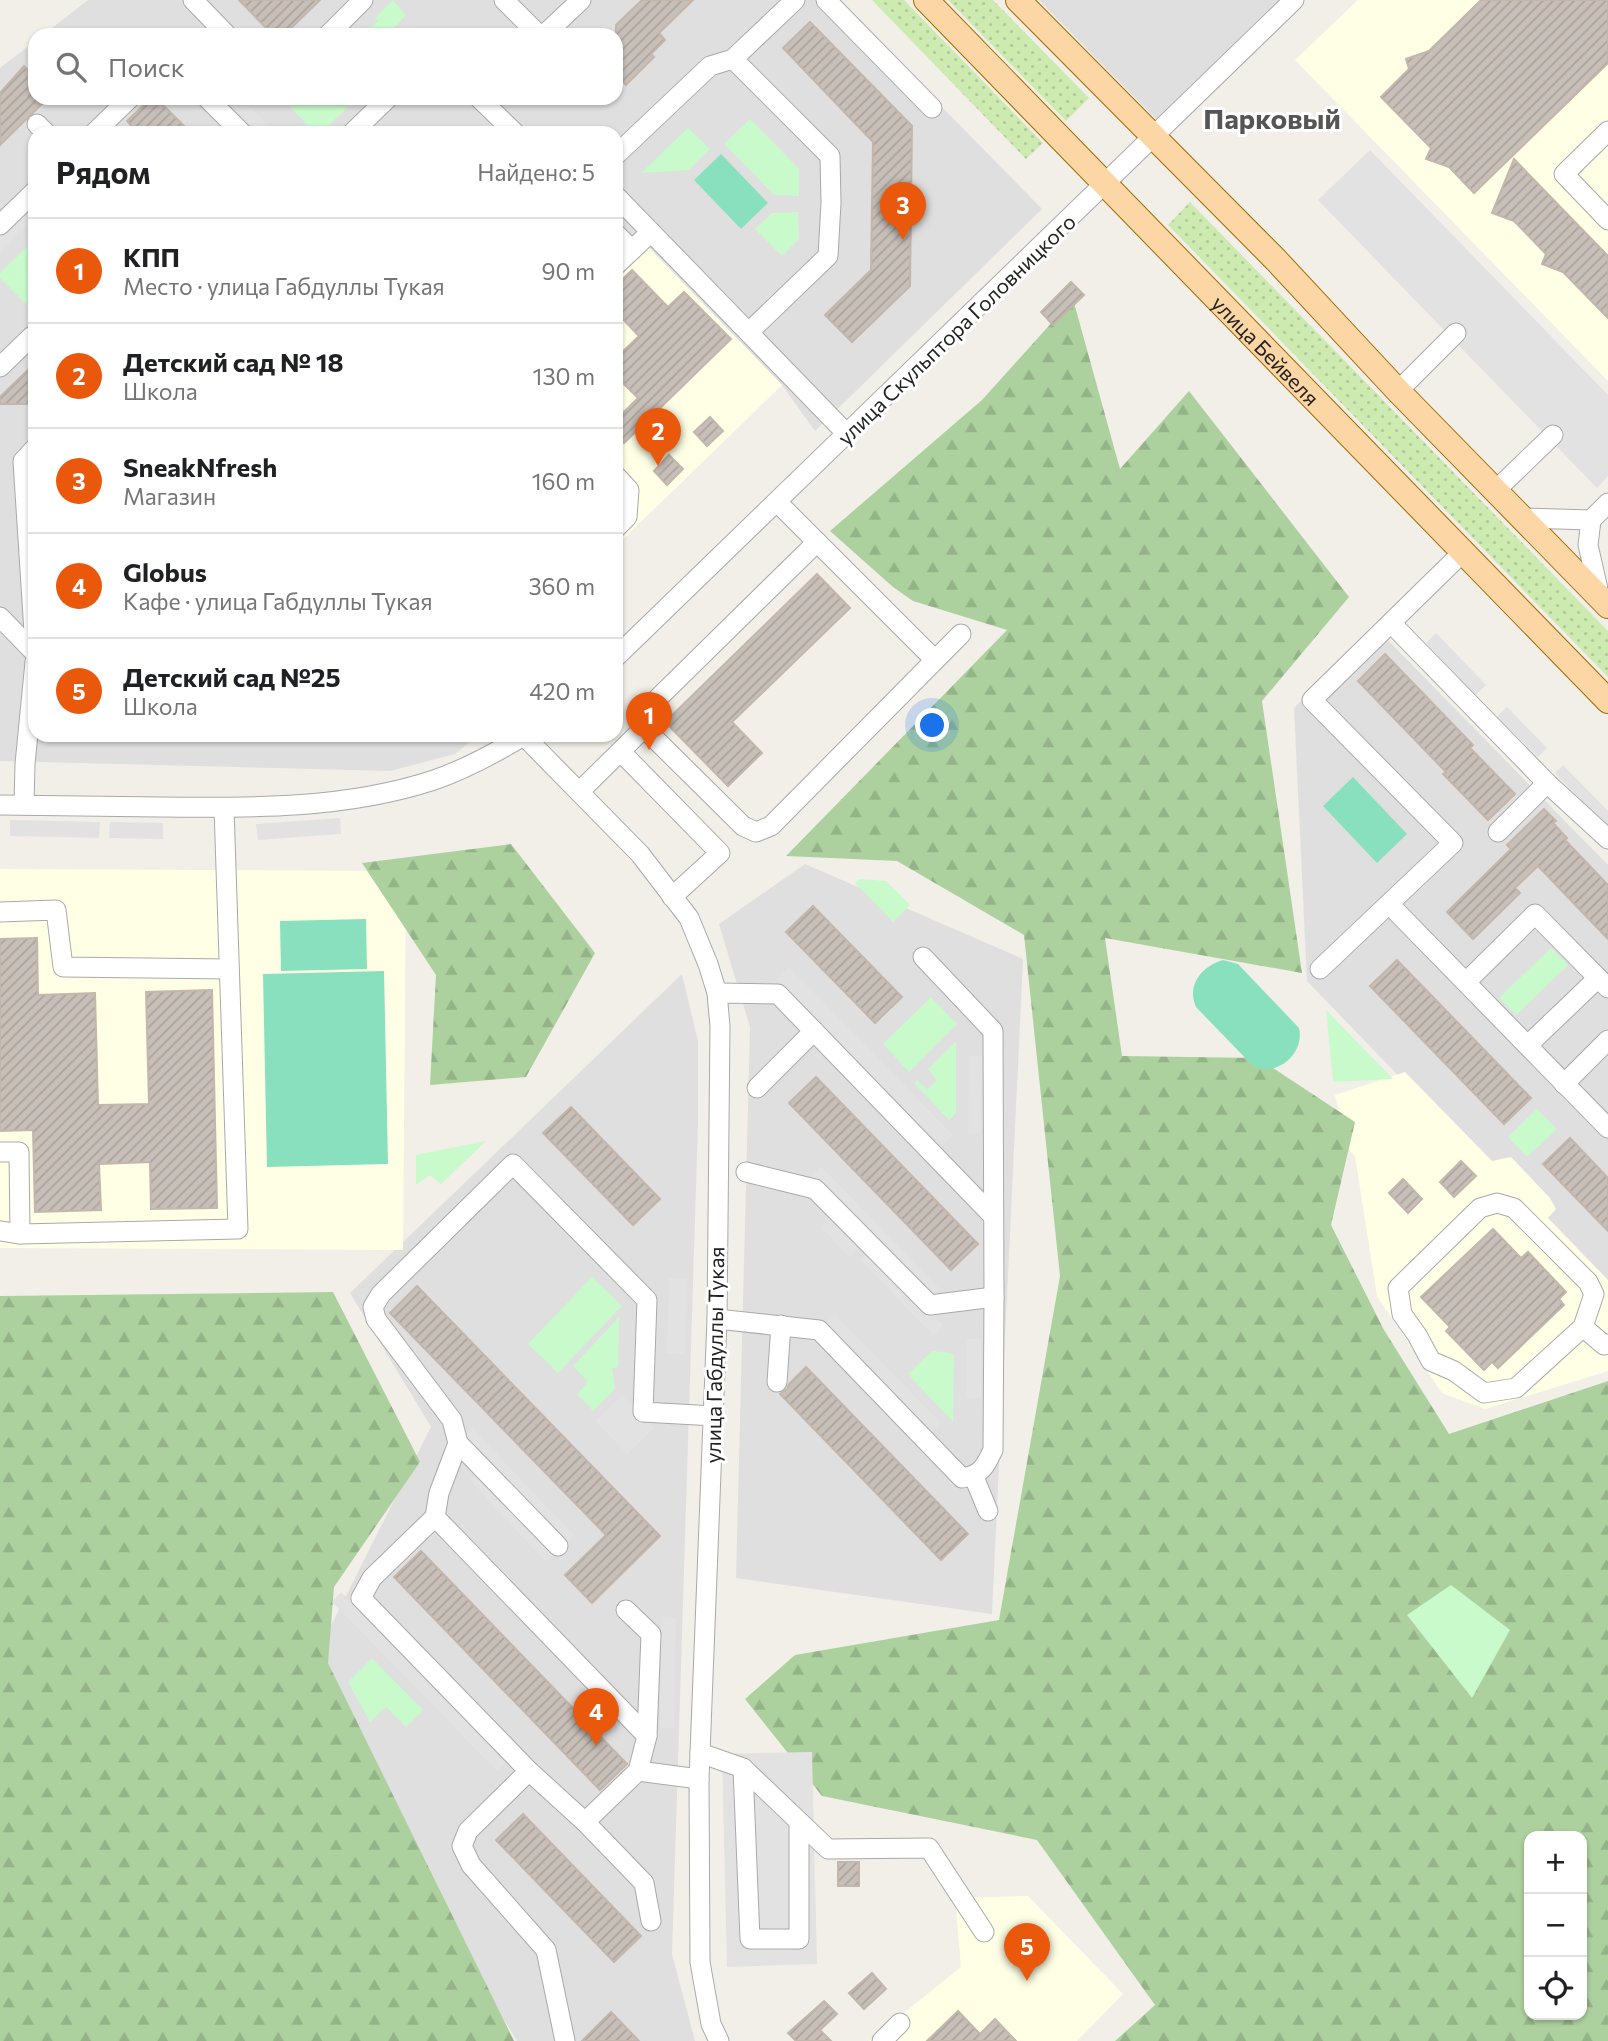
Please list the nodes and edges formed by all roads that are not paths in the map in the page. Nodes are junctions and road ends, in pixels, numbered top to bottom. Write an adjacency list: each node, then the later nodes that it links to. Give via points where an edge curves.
1 (193, 0): 10 (street)
2 (363, 0): 11 (street)
3 (504, 0): 12 (street)
4 (581, 0): 13 (street)
5 (795, 0): 14 (street)
6 (826, 0): 19 (street)
7 (926, 0): 27 (main road, улица Бейвеля)
8 (1018, 0): 25 (main road)
9 (1294, 0): 25 (street, улица Скульптора Головницкого)
10 (220, 28)
11 (335, 28)
12 (534, 28)
13 (549, 28)
14 (733, 59): 26 (street, via 710,66); 36 (street, via 830,156 828,256)
15 (123, 105): 20 (street)
16 (214, 105): 21 (street)
17 (381, 105): 22 (street)
18 (486, 105): 23 (street)
19 (932, 108)
20 (101, 126)
21 (235, 126)
22 (359, 126)
23 (508, 126)
24 (1608, 131): 30 (street, via 1564,174)
25 (1154, 138): 27 (street, улица Скульптора Головницкого); 40 (main road)
26 (623, 148)
27 (1105, 184): 41 (street, улица Скульптора Головницкого); 53 (main road, улица Бейвеля)
28 (28, 198): 31 (street)
29 (623, 203): 32 (street)
30 (1608, 220)
31 (0, 225)
32 (651, 232): 34 (street); 36 (street)
33 (623, 241): 34 (street)
34 (632, 250): 35 (street)
35 (623, 258)
36 (749, 332): 41 (street)
37 (1456, 333): 40 (street)
38 (28, 340): 39 (street)
39 (0, 367)
40 (1398, 391): 45 (main road)
41 (847, 434): 46 (street, улица Скульптора Головницкого)
42 (1553, 435): 45 (street)
43 (28, 456): 51 (street, via 23,461)
44 (623, 484): 50 (street, via 629,490)
45 (1495, 491): 48 (main road)
46 (777, 502): 52 (street); 59 (street, улица Скульптора Головницкого)
47 (1608, 503): 49 (street)
48 (1522, 518): 49 (street); 54 (main road)
49 (1591, 520): 54 (street, via 1588,545)
50 (623, 521)
51 (28, 539)
52 (817, 542): 60 (street); 62 (street, via 649,707)
53 (1463, 552): 56 (street); 61 (main road, улица Бейвеля)
54 (1604, 603)
55 (0, 617): 58 (street)
56 (1391, 623): 67 (street); 75 (street, via 1312,700 1453,843)
57 (961, 634): 60 (street)
58 (28, 646)
59 (623, 650)
60 (935, 660): 62 (street, via 771,826 756,832 743,825)
61 (1608, 701)
62 (644, 728): 66 (street)
63 (28, 733): 70 (street)
64 (511, 742): 71 (street, via 456,771 389,792 298,806)
65 (531, 742): 68 (street, улица Габдуллы Тукая)
66 (621, 752): 68 (street); 74 (street, via 720,853)
67 (1547, 783): 72 (street); 73 (street)
68 (580, 791): 74 (street, улица Габдуллы Тукая, via 640,854)
69 (0, 804): 70 (street)
70 (24, 805): 71 (street)
71 (225, 808): 78 (street)
72 (1498, 832)
73 (1608, 839)
74 (672, 897): 82 (street, улица Габдуллы Тукая, via 689,918)
75 (1389, 904): 79 (street); 80 (street)
76 (0, 912): 78 (street, via 56,910 63,967)
77 (923, 957): 91 (street, via 993,1031)
78 (229, 969): 93 (street, via 238,1229)
79 (1320, 969)
80 (1466, 982): 81 (street, via 1535,914); 85 (street)
81 (1603, 983): 85 (street)
82 (717, 992): 83 (street, via 778,995); 95 (street, улица Габдуллы Тукая)
83 (814, 1031): 87 (street); 91 (street)
84 (1608, 1040): 86 (street)
85 (1528, 1045): 86 (street)
86 (1564, 1084): 88 (street)
87 (757, 1088)
88 (1608, 1128)
89 (0, 1152): 93 (street, via 19,1152)
90 (746, 1172): 94 (street, via 815,1189 930,1305)
91 (992, 1215): 94 (street)
92 (0, 1231): 93 (street)
93 (20, 1234)
94 (995, 1297): 102 (street, via 993,1450 985,1468)
95 (716, 1319): 96 (street); 100 (street, улица Габдуллы Тукая)
96 (781, 1325): 99 (street); 102 (street, via 819,1330 962,1478)
97 (1583, 1327): 97 (street, via 1516,1388 1485,1393 1431,1361 1402,1314 1398,1288 1480,1208 1497,1203 1514,1209 1588,1282 1594,1294); 98 (street)
98 (1608, 1344)
99 (776, 1382)
100 (713, 1416): 101 (street, via 643,1412 647,1300 513,1164 373,1307 376,1319 452,1420); 108 (street, улица Габдуллы Тукая)
101 (458, 1443): 104 (street); 105 (street)
102 (974, 1476): 103 (street)
103 (988, 1511)
104 (435, 1517): 107 (street); 110 (street, via 372,1578 361,1598)
105 (558, 1546)
106 (625, 1610): 107 (street, via 651,1634)
107 (648, 1736): 111 (street)
108 (700, 1753): 109 (street); 112 (street, улица Габдуллы Тукая)
109 (743, 1768): 114 (street); 114 (street, via 750,1939 799,1939)
110 (529, 1771): 113 (street); 118 (street, via 468,1831 462,1846 471,1865 546,1950)
111 (638, 1772): 112 (street); 113 (street)
112 (699, 1779): 119 (street, улица Габдуллы Тукая, via 700,1962 710,2024)
113 (585, 1822): 115 (street, via 644,1883)
114 (799, 1822): 116 (street, via 828,1849 929,1848)
115 (651, 1920)
116 (984, 1932)
117 (900, 2024): 120 (street)
118 (565, 2041)
119 (719, 2041)
120 (882, 2041)

